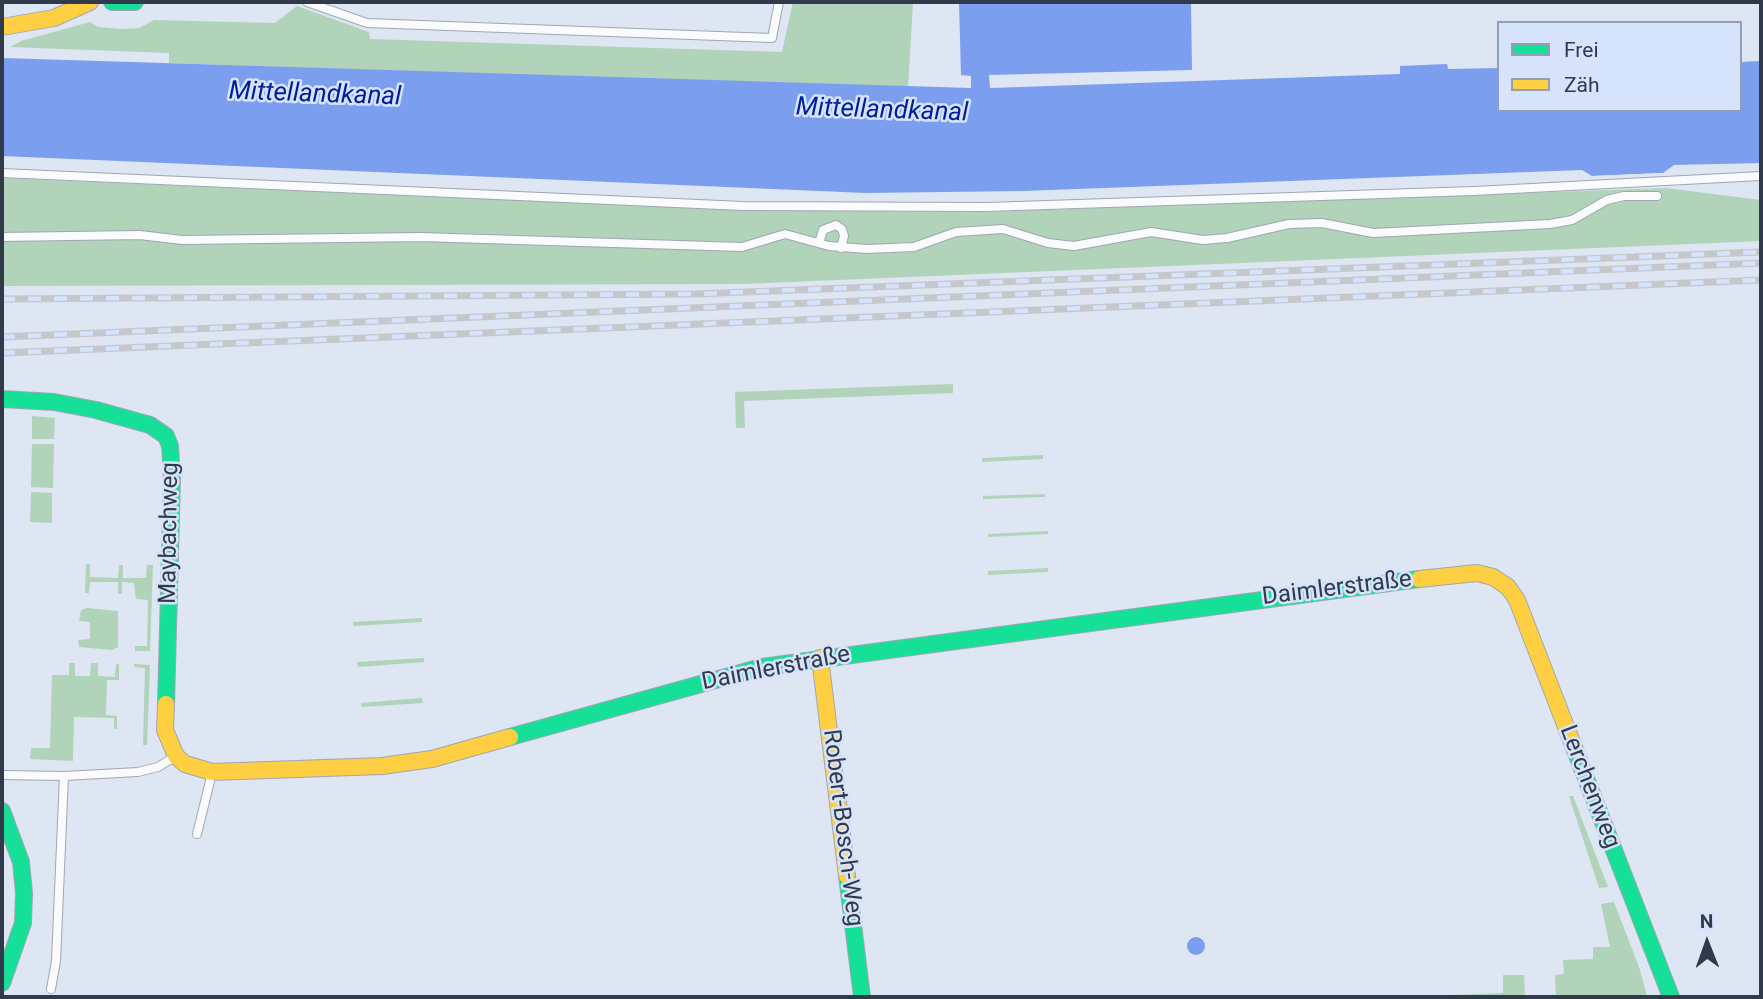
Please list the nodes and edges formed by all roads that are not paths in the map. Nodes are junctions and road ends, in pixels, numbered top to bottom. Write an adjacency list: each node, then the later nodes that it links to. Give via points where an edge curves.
1 (89, 2): 6 (street, via 54,18)
2 (112, 2): 3 (street)
3 (135, 2)
4 (307, 2): 5 (lane, via 367,23 772,38)
5 (779, 2)
6 (2, 27)
7 (2, 173): 8 (lane, via 743,206 973,207 1500,190)
8 (1761, 176)
9 (1657, 197): 12 (lane, via 1607,200 1572,220 1550,224 1373,233 1322,223 1289,224 1227,238 1203,240 1150,232 1074,246 1003,229 979,229 914,247)
10 (2, 237): 11 (lane, via 421,237 742,247 785,234)
11 (820, 243): 12 (lane); 12 (lane, via 823,230 836,225 844,236)
12 (841, 248)
13 (2, 399): 16 (street, Maybachweg, via 96,410 150,425 166,436 172,477 164,715 168,742)
14 (1500, 581): 15 (street, Daimlerstraße, via 1485,574 1453,574); 25 (street, Lerchenweg, via 1517,600)
15 (820, 658): 17 (street, Daimlerstraße, via 742,672 432,759 368,767); 24 (street, Robert-Bosch-Weg)
16 (176, 756): 17 (street, Daimlerstraße, via 185,764); 19 (lane, via 138,772)
17 (212, 772): 21 (lane)
18 (2, 775): 19 (lane)
19 (64, 776): 23 (lane)
20 (2, 811): 22 (street, via 21,862 24,894 16,952)
21 (197, 834)
22 (2, 982)
23 (51, 989)
24 (862, 997)
25 (1671, 997)

